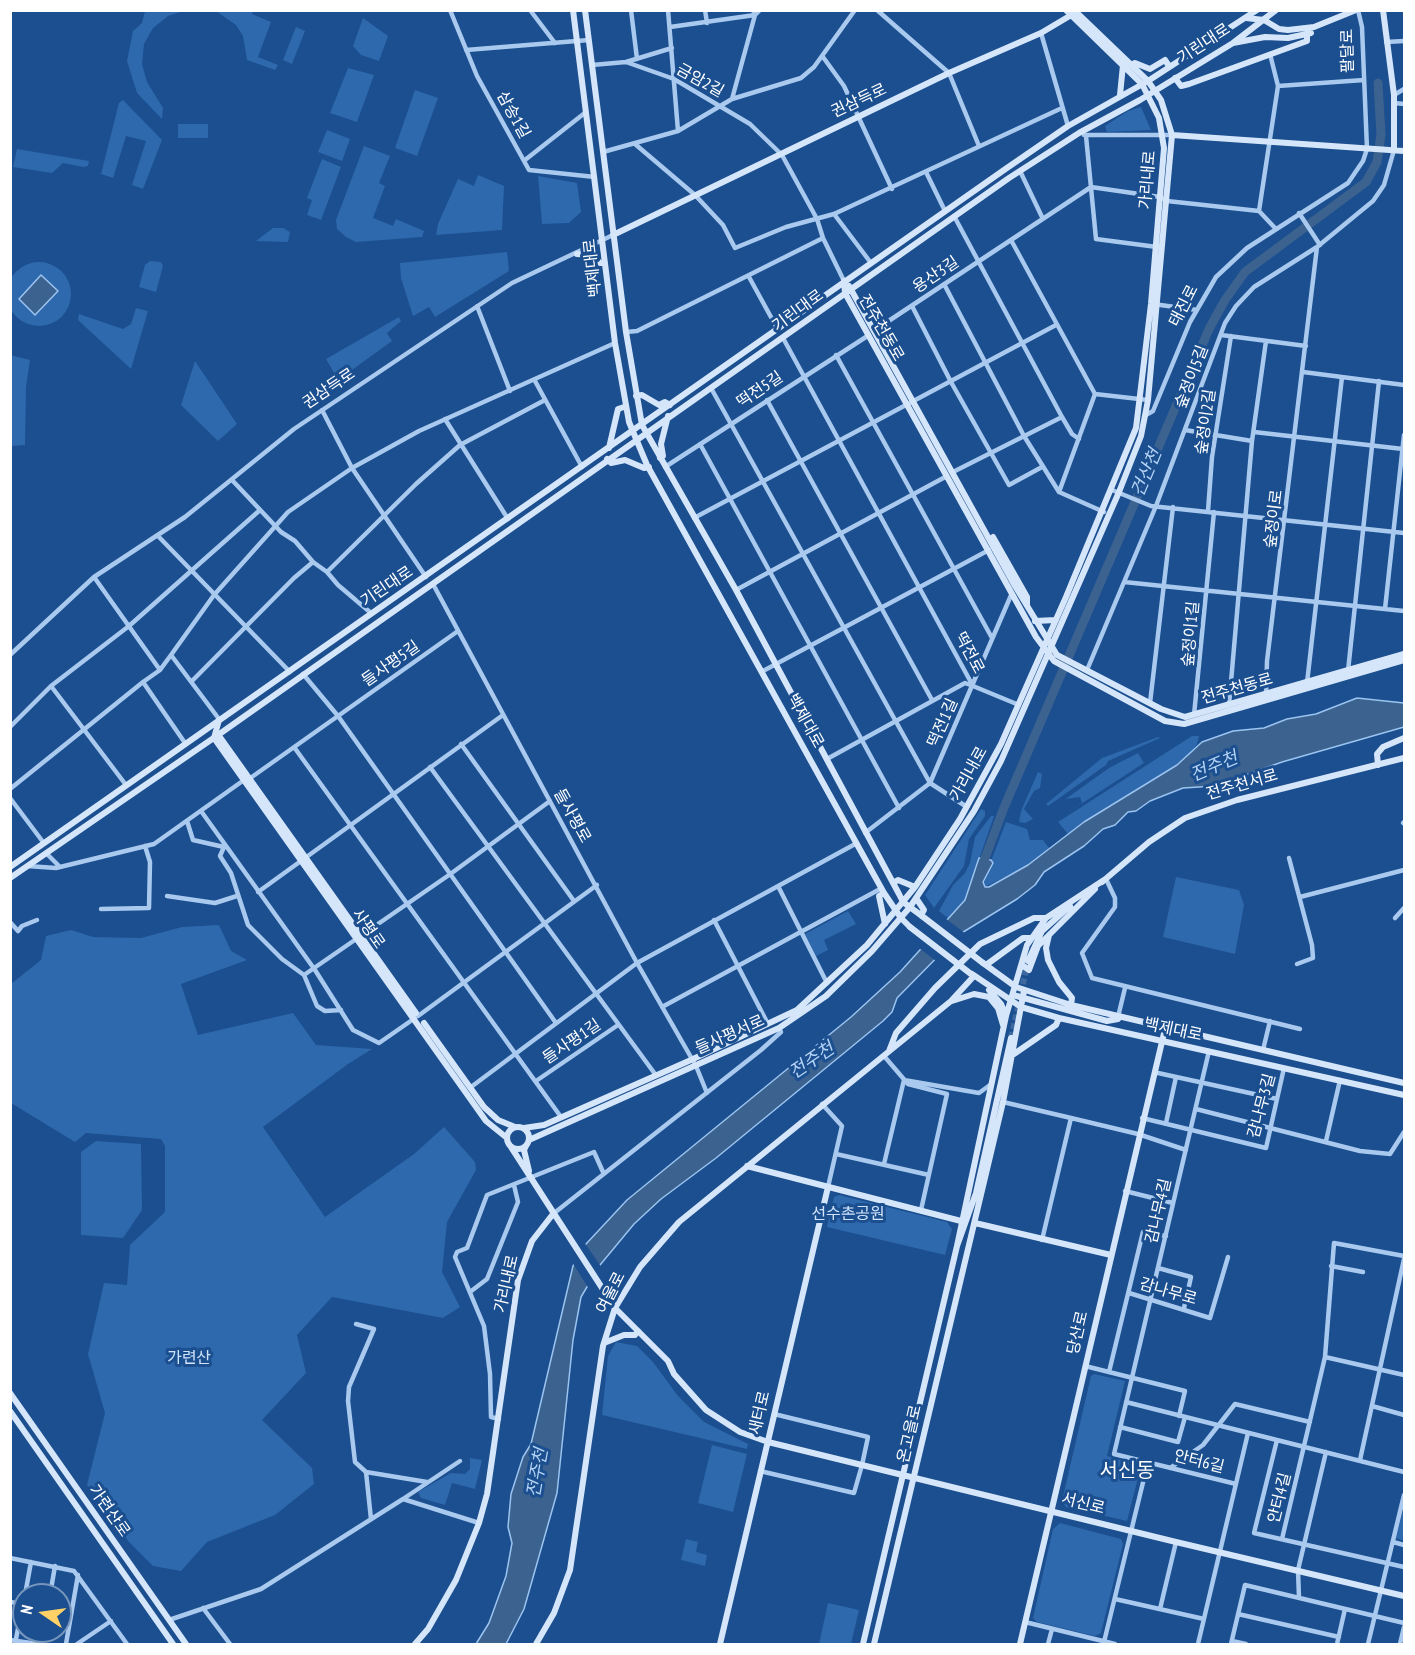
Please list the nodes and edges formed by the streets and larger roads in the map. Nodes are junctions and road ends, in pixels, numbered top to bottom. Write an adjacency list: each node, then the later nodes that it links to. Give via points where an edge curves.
1 (450, 10): 31 (street, 삼송1길)
2 (530, 10): 29 (street)
3 (573, 10): 25 (street, 백제대로)
4 (585, 10): 24 (street, 백제대로)
5 (631, 10): 34 (street)
6 (668, 10): 20 (street)
7 (705, 10): 19 (street)
8 (760, 10): 16 (street)
9 (855, 10): 33 (street)
10 (877, 10): 40 (street)
11 (1257, 10): 17 (street, 기린대로)
12 (1276, 10): 18 (street, 기린대로)
13 (1357, 10): 21 (street, 팔달로); 43 (street, 팔달로, via 1362,27)
14 (1383, 10): 28 (street)
15 (1073, 12): 22 (street, 권삼득로); 36 (street); 38 (street)
16 (754, 13): 19 (street); 50 (street)
17 (1246, 18): 18 (street, 팔달로); 39 (street, 기린대로)
18 (1264, 20): 21 (street, 팔달로, via 1279,29); 27 (street, 기린대로)
19 (706, 23): 20 (street)
20 (670, 27): 30 (street)
21 (1314, 27): 23 (street, 팔달로)
22 (1041, 33): 40 (street, 권삼득로); 54 (street)
23 (1307, 34): 27 (street); 32 (street, 팔달로, via 1307,41)
24 (589, 40): 25 (street); 37 (street, 백제대로)
25 (577, 41): 29 (street); 55 (street, 백제대로)
26 (1404, 41): 28 (street)
27 (1233, 42): 41 (street, 기린대로)
28 (1386, 42): 48 (street)
29 (555, 43): 31 (street)
30 (672, 48): 34 (street); 42 (street)
31 (466, 50): 69 (street, 삼송1길)
32 (1270, 54): 41 (street, via 1189,84 1181,86); 45 (street)
33 (822, 57): 50 (street, via 801,78); 56 (street)
34 (637, 59): 35 (street)
35 (626, 62): 37 (street, 금암2길); 42 (street, 금암2길)
36 (1123, 64): 44 (street); 49 (street)
37 (592, 65): 67 (street, 백제대로)
38 (1131, 65): 39 (street, via 1150,69 1165,60); 44 (street)
39 (1169, 66): 44 (street, 기린대로)
40 (949, 73): 56 (street, 권삼득로); 63 (street)
41 (1175, 78): 47 (street, 기린대로)
42 (674, 79): 53 (street, 금암2길); 58 (street)
43 (1364, 80): 45 (street, 팔달로); 64 (street)
44 (1145, 82): 47 (street, 가리내로); 49 (street, 기린대로)
45 (1278, 86): 61 (street)
46 (1404, 89): 48 (street)
47 (1152, 93): 59 (street, 기린대로); 60 (street, 가리내로, via 1161,100)
48 (1394, 94): 51 (street)
49 (1120, 95): 57 (street, 기린대로)
50 (732, 99): 53 (street)
51 (1394, 103): 52 (street); 65 (street)
52 (1404, 104)
53 (720, 107): 58 (street); 68 (street, 금암2길, via 750,124)
54 (1062, 108): 57 (street); 63 (street)
55 (586, 112): 69 (street); 72 (street, 백제대로)
56 (860, 116): 68 (street, 권삼득로); 74 (street)
57 (1068, 126): 78 (street, 기린대로)
58 (678, 131): 62 (street)
59 (1082, 134): 60 (street); 70 (street, 기린대로); 73 (street)
60 (1168, 135): 61 (street); 76 (street, 가리내로); 77 (street, 가리내로)
61 (1268, 141): 64 (street); 79 (street)
62 (634, 144): 67 (street); 75 (street)
63 (979, 146): 71 (street)
64 (1369, 149): 65 (street); 81 (street, 태진로, via 1348,183)
65 (1392, 150): 66 (street); 90 (street, 숲정이5길, via 1384,185 1373,201)
66 (1404, 151)
67 (603, 152): 86 (street, 백제대로)
68 (782, 155): 75 (street, 권삼득로); 84 (street)
69 (525, 160): 72 (street, 삼송1길, via 529,170)
70 (1020, 171): 82 (street, 기린대로); 83 (street)
71 (926, 172): 74 (street); 78 (street)
72 (595, 177): 88 (street, 백제대로)
73 (1091, 188): 76 (street); 83 (street, 용산3길); 91 (street, via 1096,239)
74 (892, 189): 80 (street)
75 (695, 195): 84 (street, via 723,225 735,248); 86 (street, 권삼득로)
76 (1160, 197): 77 (street); 91 (street, 가리내로)
77 (1167, 201): 79 (street, 가리내로); 91 (street, 가리내로)
78 (945, 211): 95 (street, 기린대로)
79 (1259, 211): 85 (street)
80 (834, 214): 84 (street); 95 (street)
81 (1300, 215): 85 (street, 태진로); 90 (street)
82 (954, 216): 93 (street); 99 (street, 기린대로)
83 (1042, 217): 89 (street, 용산3길)
84 (817, 219): 87 (street)
85 (1275, 228): 104 (street, 태진로, via 1225,267)
86 (613, 235): 88 (street, 권삼득로); 108 (street, 백제대로)
87 (823, 238): 96 (street); 97 (street)
88 (603, 239): 92 (street, 권삼득로); 94 (street, 백제대로)
89 (1011, 240): 93 (street, 용산3길); 105 (street)
90 (1318, 246): 110 (street, 숲정이5길, via 1254,287 1236,306); 116 (street, 숲정이로)
91 (1159, 247): 101 (street, 가리내로)
92 (577, 254): 94 (street, via 592,255); 102 (street, 권삼득로, via 512,284)
93 (979, 260): 98 (street, 용산3길); 115 (street)
94 (605, 263): 114 (street, 백제대로)
95 (871, 263): 97 (street, 기린대로)
96 (749, 277): 106 (street, 기린대로); 108 (street, via 637,331)
97 (844, 281): 99 (street, 전주천동로); 100 (street, 전주천동로); 106 (street, 기린대로)
98 (944, 284): 103 (street, 용산3길); 118 (street)
99 (852, 288): 100 (street, 기린대로); 107 (street, 전주천동로)
100 (845, 293): 109 (street, 전주천동로); 112 (street, 기린대로)
101 (1153, 304): 104 (street); 132 (street, 가리내로)
102 (477, 306): 127 (street); 136 (street, 권삼득로)
103 (912, 306): 107 (street, 용산3길); 124 (street)
104 (1197, 310): 137 (street, 태진로, via 1153,411)
105 (1056, 325): 115 (street); 128 (street)
106 (777, 328): 134 (street, 기린대로)
107 (875, 330): 133 (street, 전주천동로)
108 (626, 332): 129 (street, 백제대로)
109 (869, 334): 117 (street, 떡전5길); 133 (street, 전주천동로)
110 (1221, 335): 111 (street); 144 (street, 숲정이5길)
111 (1230, 336): 113 (street); 147 (street, 숲정이2길)
112 (783, 338): 120 (street, 떡전로); 126 (street, 기린대로)
113 (1266, 341): 116 (street); 145 (street)
114 (615, 343): 122 (street); 135 (street, 백제대로)
115 (1023, 343): 118 (street); 139 (street)
116 (1306, 346): 119 (street, 숲정이로)
117 (836, 355): 120 (street, 떡전5길); 141 (street)
118 (985, 364): 124 (street); 149 (street)
119 (1303, 372): 121 (street); 150 (street, 숲정이로)
120 (803, 375): 131 (street, 떡전5길); 152 (street, 떡전로)
121 (1342, 376): 123 (street); 154 (street)
122 (535, 381): 127 (street); 130 (street)
123 (1379, 381): 125 (street); 157 (street)
124 (951, 382): 133 (street); 160 (street)
125 (1404, 385)
126 (711, 388): 138 (street, 기린대로); 142 (street)
127 (510, 391): 140 (street)
128 (1095, 394): 132 (street); 151 (street)
129 (636, 396): 134 (street); 143 (street, 백제대로)
130 (545, 400): 156 (street); 165 (street)
131 (767, 400): 142 (street, 떡전5길); 163 (street)
132 (1144, 400): 137 (street, 가리내로); 173 (street, 가리내로)
133 (911, 402): 141 (street); 169 (street, 전주천동로)
134 (670, 405): 143 (street, 기린대로)
135 (624, 407): 146 (street, 백제대로); 158 (street, via 618,409)
136 (322, 410): 168 (street); 170 (street, 권삼득로, via 263,452)
137 (1146, 415): 173 (street, 가리내로)
138 (668, 416): 143 (street, 기린대로); 161 (street)
139 (1062, 417): 149 (street); 151 (street)
140 (445, 419): 156 (street); 168 (street)
141 (873, 421): 152 (street); 174 (street)
142 (732, 423): 155 (street, 떡전5길); 171 (street)
143 (644, 429): 146 (street, 기린대로); 161 (street, 백제대로)
144 (1185, 430): 147 (street); 176 (street, 숲정이5길)
145 (1254, 432): 150 (street); 153 (street)
146 (635, 435): 158 (street, 기린대로); 162 (street, 기린대로); 166 (street, 백제대로)
147 (1216, 435): 153 (street); 179 (street, 숲정이2길)
148 (1404, 435): 159 (street)
149 (1024, 436): 160 (street); 167 (street)
150 (1296, 436): 154 (street); 186 (street, 숲정이로)
151 (1079, 439): 172 (street)
152 (838, 441): 163 (street); 180 (street, 떡전로)
153 (1252, 441): 183 (street)
154 (1334, 441): 157 (street); 187 (street)
155 (700, 444): 164 (street, 떡전5길); 175 (street)
156 (460, 445): 182 (street); 185 (street)
157 (1372, 445): 159 (street); 190 (street)
158 (609, 448): 165 (street, 기린대로)
159 (1404, 449): 191 (street)
160 (991, 454): 167 (street, via 1010,485); 169 (street)
161 (660, 458): 164 (street, 백제대로)
162 (607, 459): 166 (street, via 611,463 625,460); 206 (street, 기린대로)
163 (800, 460): 171 (street); 193 (street)
164 (665, 466): 184 (street, 백제대로)
165 (582, 467): 185 (street, 기린대로)
166 (649, 467): 239 (street, 백제대로)
167 (1042, 467): 172 (street)
168 (352, 468): 182 (street); 188 (street)
169 (950, 474): 174 (street); 189 (street, 전주천동로); 195 (street, 전주천동로)
170 (232, 480): 178 (street); 194 (street, 권삼득로)
171 (764, 480): 175 (street); 197 (street)
172 (1059, 492): 181 (street)
173 (1118, 492): 176 (street); 181 (street, 가리내로)
174 (912, 494): 180 (street); 199 (street)
175 (730, 500): 184 (street); 200 (street)
176 (1153, 506): 177 (street); 205 (street, 숲정이5길)
177 (1173, 507): 179 (street); 207 (street)
178 (260, 510): 188 (street); 201 (street)
179 (1211, 511): 183 (street); 196 (street, 숲정이2길)
180 (877, 513): 193 (street); 208 (street, 떡전로)
181 (1106, 513): 222 (street, 가리내로); 235 (street, 가리내로)
182 (383, 515): 202 (street); 204 (street)
183 (1245, 515): 186 (street); 212 (street)
184 (694, 518): 209 (street, 백제대로)
185 (508, 519): 204 (street, 기린대로)
186 (1286, 521): 187 (street); 214 (street, 숲정이로)
187 (1323, 524): 190 (street); 215 (street)
188 (275, 525): 198 (street); 213 (street)
189 (984, 528): 195 (street, 전주천동로); 217 (street, via 987,526 1027,597)
190 (1363, 528): 191 (street); 216 (street)
191 (1394, 532): 192 (street); 219 (street)
192 (1404, 533)
193 (840, 534): 197 (street); 218 (street)
194 (158, 536): 201 (street); 203 (street, 권삼득로)
195 (991, 549): 199 (street); 211 (street, 전주천동로); 217 (street, 전주천동로)
196 (1210, 549): 210 (street, 숲정이1길)
197 (803, 554): 200 (street); 226 (street)
198 (313, 562): 202 (street); 225 (street)
199 (954, 568): 208 (street); 228 (street)
200 (770, 571): 209 (street); 230 (street)
201 (190, 572): 213 (street); 224 (street)
202 (327, 572): 221 (street)
203 (94, 577): 224 (street); 233 (street, 권삼득로)
204 (426, 577): 221 (street, 기린대로)
205 (1124, 582): 207 (street, 숲정이1길); 240 (street, 숲정이5길)
206 (433, 584): 227 (street, 들사평로); 243 (street, 기린대로)
207 (1164, 586): 210 (street, 숲정이1길); 253 (street, 숲정이1길)
208 (919, 588): 218 (street); 249 (street, 떡전로)
209 (735, 590): 237 (street, 백제대로)
210 (1207, 590): 212 (street, 숲정이1길); 257 (street, 숲정이1길)
211 (1012, 593): 228 (street, 떡전1길); 231 (street, 전주천동로)
212 (1239, 594): 214 (street, 숲정이1길); 255 (street)
213 (214, 596): 225 (street); 234 (street)
214 (1276, 598): 215 (street, 숲정이1길); 251 (street, 숲정이로)
215 (1316, 602): 216 (street, 숲정이1길); 246 (street)
216 (1355, 606): 219 (street, 숲정이1길); 241 (street)
217 (1027, 608): 223 (street, 전주천동로)
218 (881, 609): 226 (street); 252 (street)
219 (1385, 609): 220 (street, 숲정이1길)
220 (1404, 611)
221 (371, 613): 242 (street, 기린대로)
222 (1056, 620): 223 (street); 229 (street, 가리내로)
223 (1035, 621): 229 (street, 전주천동로)
224 (129, 626): 238 (street); 248 (street)
225 (246, 627): 242 (street); 244 (street)
226 (845, 629): 230 (street); 260 (street)
227 (458, 631): 256 (street, 들사평로); 258 (street, 들사평5길)
228 (992, 638): 249 (street, 떡전1길)
229 (1047, 641): 231 (street, 가리내로); 235 (street, 전주천동로)
230 (811, 646): 237 (street); 265 (street)
231 (1043, 649): 235 (street, 전주천동로); 254 (street, 가리내로)
232 (1404, 654): 241 (street, 전주천동로)
233 (10, 655)
234 (171, 655): 238 (street); 244 (street)
235 (1053, 655): 240 (street); 314 (street, 가리내로, via 974,811)
236 (1404, 660): 240 (street, 전주천동로, via 1184,724 1165,721)
237 (776, 665): 239 (street); 247 (street, 백제대로)
238 (160, 670): 245 (street)
239 (763, 671): 250 (street, 백제대로)
240 (1084, 671): 253 (street, 전주천동로)
241 (1348, 671): 246 (street, 전주천동로)
242 (290, 672): 259 (street, 기린대로)
243 (303, 674): 258 (street); 264 (street, 기린대로)
244 (192, 681): 259 (street)
245 (143, 682): 263 (street); 267 (street)
246 (1307, 683): 251 (street, 전주천동로)
247 (787, 684): 250 (street); 271 (street, 백제대로)
248 (51, 686): 262 (street); 263 (street)
249 (973, 686): 252 (street, via 965,683); 254 (street, 떡전로); 275 (street, 떡전1길)
250 (774, 691): 285 (street, 백제대로)
251 (1266, 695): 255 (street, 전주천동로)
252 (932, 700): 260 (street)
253 (1150, 703): 257 (street, 전주천동로, via 1176,715)
254 (1019, 705): 281 (street, 가리내로)
255 (1229, 706): 257 (street, 전주천동로)
256 (502, 715): 268 (street); 280 (street, 들사평로)
257 (1194, 715)
258 (338, 716): 269 (street, 들사평5길); 278 (street, 들사평1길)
259 (219, 719): 261 (street, 기린대로); 264 (street)
260 (894, 720): 265 (street); 275 (street, 떡전1길)
261 (212, 724): 264 (street, 사평로); 267 (street, 기린대로)
262 (10, 727)
263 (85, 729): 276 (street); 277 (street)
264 (216, 735): 274 (street, 사평로); 295 (street, 기린대로)
265 (861, 738): 271 (street); 282 (street)
266 (1404, 738): 272 (street, via 1383,747 1377,754)
267 (185, 743): 276 (street, 기린대로)
268 (461, 744): 273 (street); 288 (street)
269 (294, 747): 274 (street, 들사평5길); 287 (street, 들사평1길)
270 (1404, 758): 272 (street, 전주천서로)
271 (826, 759): 283 (street, 백제대로)
272 (1378, 765): 304 (street, 전주천서로, via 1249,797 1185,818)
273 (430, 767): 278 (street); 294 (street, 들사평1길)
274 (247, 780): 284 (street, 들사평5길); 297 (street, 사평로)
275 (930, 783): 281 (street); 282 (street, 떡전1길)
276 (126, 785): 290 (street, 기린대로)
277 (10, 789)
278 (392, 794): 287 (street); 302 (street, 들사평1길)
279 (10, 798): 290 (street)
280 (550, 801): 288 (street); 306 (street, 들사평로)
281 (967, 807): 308 (street, 가리내로)
282 (899, 808): 289 (street, 떡전1길)
283 (853, 809): 285 (street); 289 (street, 백제대로)
284 (201, 811): 286 (street, 들사평5길); 293 (street)
285 (842, 816): 291 (street, 백제대로)
286 (187, 822): 292 (street, 들사평5길); 293 (street, via 193,840)
287 (351, 824): 297 (street); 317 (street, 들사평1길)
288 (518, 825): 294 (street); 315 (street)
289 (865, 832): 305 (street, 백제대로)
290 (43, 842): 299 (street, 기린대로)
291 (857, 843): 307 (street, 들사평1길); 309 (street, 백제대로)
292 (145, 846): 300 (street, 들사평5길); 320 (street, via 150,862 149,908)
293 (224, 847): 310 (street); 312 (street, via 220,856 231,873)
294 (488, 847): 302 (street); 329 (street, 들사평1길)
295 (46, 853): 298 (street, 기린대로); 300 (street)
296 (1289, 858): 313 (street)
297 (303, 860): 310 (street); 333 (street, 사평로)
298 (25, 866): 300 (street, 들사평5길); 303 (street, 기린대로)
299 (10, 867)
300 (60, 867)
301 (1404, 870): 313 (street)
302 (449, 875): 317 (street); 335 (street, 들사평1길)
303 (10, 878)
304 (1105, 879): 324 (street); 332 (street, 전주천서로); 336 (street, 전주천서로, via 1048,922 1036,939); 349 (street, via 1115,907 1082,953 1092,978)
305 (893, 883): 308 (street, via 898,880); 316 (street, 백제대로)
306 (597, 885): 315 (street); 337 (street, 들사평로)
307 (778, 886): 327 (street, 들사평1길); 331 (street)
308 (915, 887): 316 (street, 가리내로)
309 (883, 890): 321 (street, 백제대로); 330 (street, via 879,896); 331 (street)
310 (258, 892): 342 (street)
311 (167, 896): 312 (street, via 215,903)
312 (237, 896): 343 (street, via 248,926)
313 (1300, 897): 339 (street, via 1313,958)
314 (916, 898): 318 (street, 가리내로); 322 (street, via 924,910)
315 (574, 902): 329 (street)
316 (903, 902): 318 (street, 백제대로); 321 (street, 가리내로)
317 (408, 904): 333 (street); 346 (street, 들사평1길)
318 (910, 907): 322 (street, 백제대로); 323 (street, 들사평서로)
319 (1404, 908): 325 (street)
320 (101, 909)
321 (896, 911): 323 (street, 백제대로); 330 (street, 가리내로)
322 (921, 915): 338 (street, 백제대로, bridge)
323 (901, 918): 344 (street, 백제대로, bridge); 368 (street, 들사평서로, via 826,996)
324 (1046, 918): 334 (street); 376 (street, via 1034,918 980,944 896,1033)
325 (1395, 918)
326 (37, 920): 328 (street, via 18,931)
327 (714, 920): 337 (street, 들사평1길); 340 (street)
328 (10, 922)
329 (545, 923): 335 (street); 351 (street, 들사평1길)
330 (885, 924): 347 (street, 가리내로)
331 (801, 930): 340 (street); 347 (street)
332 (1049, 933): 341 (street, 전주천서로, via 1038,946 1029,970); 355 (street, via 1048,960 1072,998)
333 (360, 936): 342 (street); 360 (street, 사평로)
334 (1030, 938): 338 (street, via 1023,938); 341 (street, 온고을로)
335 (505, 951): 346 (street); 364 (street, 들사평1길)
336 (1029, 961)
337 (637, 963): 351 (street, 들사평1길); 356 (street, 들사평로)
338 (985, 964): 348 (street, 백제대로)
339 (1297, 964)
340 (737, 965): 356 (street); 366 (street)
341 (1022, 965): 348 (street, 온고을로)
342 (315, 970): 343 (street); 357 (street)
343 (304, 975): 357 (street, via 317,1006 325,1011)
344 (973, 975): 345 (street, 백제대로); 353 (street, 여울로)
345 (983, 982): 352 (street, 백제대로); 359 (street)
346 (465, 983): 360 (street); 375 (street, 들사평1길)
347 (827, 984): 358 (street, 가리내로)
348 (1016, 987): 350 (street, 백제대로); 352 (street, 온고을로)
349 (1125, 988): 362 (street); 363 (street)
350 (1024, 991): 354 (street, 온고을로); 355 (street, 백제대로)
351 (596, 994): 364 (street, 들사평1길); 365 (street, 들사평1길)
352 (1012, 998): 354 (street, 백제대로); 359 (street, 온고을로)
353 (951, 1001): 367 (street, via 974,994 989,997 998,1008); 376 (street, 여울로)
354 (1022, 1003): 361 (street, 백제대로); 362 (street, via 1107,1021); 377 (street, 온고을로)
355 (1071, 1005): 362 (street, 백제대로)
356 (662, 1007): 378 (street, 들사평로)
357 (341, 1010): 360 (street, via 353,1030 379,1042)
358 (797, 1010): 366 (street, 들사평서로)
359 (1006, 1016): 367 (street, 온고을로)
360 (416, 1017): 389 (street, 사평로); 407 (street, 사평로, via 486,1121)
361 (1059, 1018): 372 (street, 백제대로); 377 (street, via 1056,1025)
362 (1120, 1018): 369 (street, 백제대로)
363 (1270, 1021): 370 (street); 374 (street)
364 (556, 1023): 375 (street, 들사평1길)
365 (618, 1025): 381 (street); 386 (street, 들사평1길)
366 (768, 1025): 378 (street, 들사평서로)
367 (1004, 1027): 384 (street, 온고을로)
368 (779, 1028): 378 (street, 들사평서로); 390 (street, 가리내로, via 781,1032)
369 (1165, 1029): 372 (street, 당산로); 374 (street, 백제대로)
370 (1300, 1029)
371 (1011, 1038): 422 (street, 온고을로)
372 (1161, 1042): 373 (street, 백제대로); 398 (street, 당산로)
373 (1209, 1051): 379 (street, 백제대로); 387 (street, 감나무4길)
374 (1263, 1051): 388 (street, 백제대로)
375 (516, 1053): 386 (street, 들사평1길); 389 (street, 들사평1길)
376 (886, 1054): 383 (street); 394 (street, 여울로)
377 (1014, 1054): 393 (street, 온고을로)
378 (694, 1063): 381 (street, 들사평서로); 390 (street, 들사평로); 409 (street, 들사평서로)
379 (1284, 1068): 385 (street, 백제대로); 392 (street, 감나무3길)
380 (1158, 1073): 382 (street)
381 (655, 1074): 396 (street, 들사평서로)
382 (1176, 1077): 387 (street); 400 (street)
383 (904, 1080): 384 (street, via 979,1093); 413 (street); 417 (street, via 947,1094)
384 (993, 1080): 426 (street, 온고을로)
385 (1340, 1080): 391 (street, 백제대로); 408 (street)
386 (536, 1081): 396 (street)
387 (1202, 1082): 392 (street); 395 (street, 감나무4길)
388 (1404, 1083)
389 (471, 1087): 402 (street, 사평로, via 491,1113)
390 (707, 1093): 416 (street, 가리내로)
391 (1404, 1095)
392 (1277, 1099): 401 (street, 감나무3길)
393 (1004, 1102): 397 (street); 428 (street, 온고을로)
394 (822, 1104): 412 (street, 새터로, via 842,1126); 414 (street, 여울로)
395 (1196, 1109): 401 (street); 404 (street, 감나무4길)
396 (561, 1117): 399 (street, 들사평서로)
397 (1071, 1118): 406 (street); 430 (street)
398 (1143, 1118): 400 (street); 406 (street, 당산로)
399 (551, 1121): 403 (street, 사평로)
400 (1166, 1123): 404 (street)
401 (1270, 1126): 404 (street, 감나무3길, via 1266,1148); 408 (street)
402 (514, 1127): 403 (street, 사평로); 407 (street)
403 (524, 1128): 409 (street)
404 (1191, 1129): 411 (street, 감나무4길)
405 (1404, 1132): 408 (street, via 1390,1154)
406 (1138, 1134): 411 (street); 421 (street, 당산로)
407 (507, 1138): 410 (street, 사평로)
408 (1326, 1141)
409 (527, 1143): 410 (street, via 520,1149); 415 (street, via 524,1150)
410 (511, 1147): 415 (street, 사평로)
411 (1186, 1150): 423 (street, 감나무4길)
412 (836, 1154): 413 (street); 420 (street, 새터로)
413 (884, 1164): 417 (street)
414 (747, 1166): 420 (street); 441 (street, 여울로, via 661,1239)
415 (529, 1171): 418 (street, 사평로)
416 (603, 1172): 418 (street, via 594,1152); 425 (street, 가리내로)
417 (929, 1175): 424 (street)
418 (533, 1178): 419 (street); 425 (street, 사평로)
419 (514, 1185): 438 (street, via 518,1202 487,1280); 438 (street, via 487,1195 467,1248 457,1252 455,1257)
420 (828, 1187): 424 (street); 456 (street, 새터로)
421 (1125, 1191): 423 (street); 432 (street, 당산로)
422 (976, 1193): 428 (street, 온고을로); 431 (street, 온고을로)
423 (1173, 1203): 429 (street, 감나무4길)
424 (921, 1210): 426 (street)
425 (553, 1214): 427 (street, 사평로); 459 (street, 가리내로, via 532,1241 518,1280)
426 (961, 1221): 431 (street, 온고을로)
427 (559, 1224): 441 (street, 서신로)
428 (973, 1226): 430 (street); 477 (street, 온고을로)
429 (1166, 1236): 436 (street, 감나무4길); 439 (street, 감나무로, via 1143,1232)
430 (1042, 1240): 432 (street)
431 (957, 1246): 476 (street, 온고을로)
432 (1111, 1255): 447 (street, 당산로)
433 (1228, 1257): 442 (street, 감나무로, via 1210,1318)
434 (1404, 1258): 435 (street, via 1334,1243); 448 (street)
435 (1331, 1266): 437 (street); 446 (street)
436 (1158, 1268): 440 (street, 감나무4길); 442 (street, via 1191,1276)
437 (1364, 1272)
438 (470, 1292): 459 (street, via 488,1341 491,1417)
439 (1129, 1293): 440 (street, 감나무로); 449 (street, 감나무로)
440 (1151, 1299): 442 (street, 감나무로); 451 (street, 안터6길)
441 (615, 1308): 444 (street, 서신로); 445 (street, 여울로)
442 (1184, 1308)
443 (356, 1324): 474 (street, via 374,1329 356,1366 348,1401 352,1452 355,1462)
444 (638, 1331): 445 (street); 465 (street, 서신로, via 712,1416)
445 (604, 1343): 526 (street, 여울로, via 570,1570)
446 (1325, 1357): 448 (street); 460 (street, 안터4길)
447 (1085, 1366): 449 (street); 482 (street, 당산로)
448 (1380, 1370): 450 (street); 454 (street)
449 (1109, 1372): 451 (street)
450 (1404, 1375)
451 (1132, 1378): 453 (street, 안터6길); 458 (street, via 1185,1391)
452 (10, 1393): 511 (street, 가련산로)
453 (1126, 1402): 458 (street); 462 (street, 안터6길)
454 (1372, 1406): 457 (street); 468 (street)
455 (10, 1411): 522 (street, 가련산로)
456 (774, 1414): 465 (street, 새터로); 471 (street, via 868,1437)
457 (1404, 1415)
458 (1182, 1416): 461 (street); 462 (street, 안터6길, via 1178,1442)
459 (499, 1419): 484 (street, 가리내로)
460 (1310, 1422): 461 (street, via 1235,1404); 466 (street, 안터4길)
461 (1218, 1426): 463 (street); 472 (street, via 1203,1444)
462 (1120, 1427): 470 (street, 안터6길, via 1114,1454)
463 (1248, 1433): 464 (street); 479 (street, 안터6길)
464 (1277, 1440): 466 (street); 486 (street, 안터4길, via 1254,1533)
465 (768, 1442): 471 (street, 서신로); 473 (street, 새터로)
466 (1305, 1447): 467 (street); 486 (street, 안터4길)
467 (1326, 1452): 468 (street); 489 (street, 안터4길)
468 (1360, 1460): 475 (street)
469 (460, 1461): 478 (street)
470 (1148, 1462): 472 (street, 안터6길); 485 (street)
471 (861, 1464): 473 (street, via 854,1493); 476 (street, 서신로)
472 (1170, 1468): 479 (street, 안터6길)
473 (760, 1471): 527 (street, 새터로)
474 (366, 1472): 478 (street); 483 (street)
475 (1404, 1472)
476 (903, 1475): 477 (street, 서신로); 528 (street, 온고을로)
477 (914, 1478): 482 (street, 서신로); 529 (street, 온고을로)
478 (428, 1482): 481 (street)
479 (1236, 1484): 491 (street, 안터6길)
480 (1404, 1495): 488 (street)
481 (404, 1499): 483 (street); 484 (street)
482 (1051, 1510): 485 (street, 서신로); 513 (street, 당산로)
483 (371, 1519): 505 (street, via 261,1589)
484 (479, 1522): 525 (street, 가리내로, via 456,1580)
485 (1130, 1530): 487 (street, 서신로); 504 (street)
486 (1282, 1539): 489 (street)
487 (1176, 1542): 491 (street, 서신로); 506 (street)
488 (1394, 1542): 490 (street); 494 (street)
489 (1304, 1545): 494 (street); 497 (street)
490 (1404, 1545)
491 (1220, 1552): 497 (street, 서신로); 510 (street, 안터6길)
492 (10, 1558): 493 (street)
493 (31, 1562): 495 (street); 499 (street)
494 (1388, 1564): 496 (street); 501 (street)
495 (54, 1566): 498 (street); 500 (street)
496 (1404, 1568)
497 (1298, 1570): 501 (street, 서신로); 503 (street)
498 (78, 1575): 512 (street); 519 (street)
499 (27, 1583)
500 (52, 1583)
501 (1382, 1590): 502 (street, 서신로); 509 (street)
502 (1404, 1596)
503 (1299, 1598): 507 (street); 508 (street, via 1245,1585)
504 (1115, 1599): 506 (street); 517 (street)
505 (203, 1608): 511 (street); 524 (street)
506 (1160, 1609): 510 (street)
507 (1345, 1609): 509 (street); 516 (street)
508 (1238, 1614): 516 (street); 518 (street)
509 (1375, 1616): 514 (street); 536 (street)
510 (1204, 1619): 533 (street, 안터6길)
511 (169, 1620): 523 (street, 가련산로)
512 (111, 1621): 520 (street); 521 (street)
513 (1025, 1622): 515 (street); 530 (street, 당산로)
514 (1404, 1625): 537 (street)
515 (1052, 1629): 517 (street); 531 (street)
516 (1339, 1637): 535 (street)
517 (1104, 1642): 532 (street)
518 (1232, 1643): 534 (street)
519 (66, 1644)
520 (77, 1644)
521 (128, 1644)
522 (173, 1644)
523 (186, 1644)
524 (230, 1644)
525 (415, 1644)
526 (536, 1644)
527 (720, 1644)
528 (863, 1644)
529 (874, 1644)
530 (1020, 1644)
531 (1048, 1644)
532 (1115, 1644)
533 (1198, 1644)
534 (1246, 1644)
535 (1337, 1644)
536 (1368, 1644)
537 (1400, 1644)

